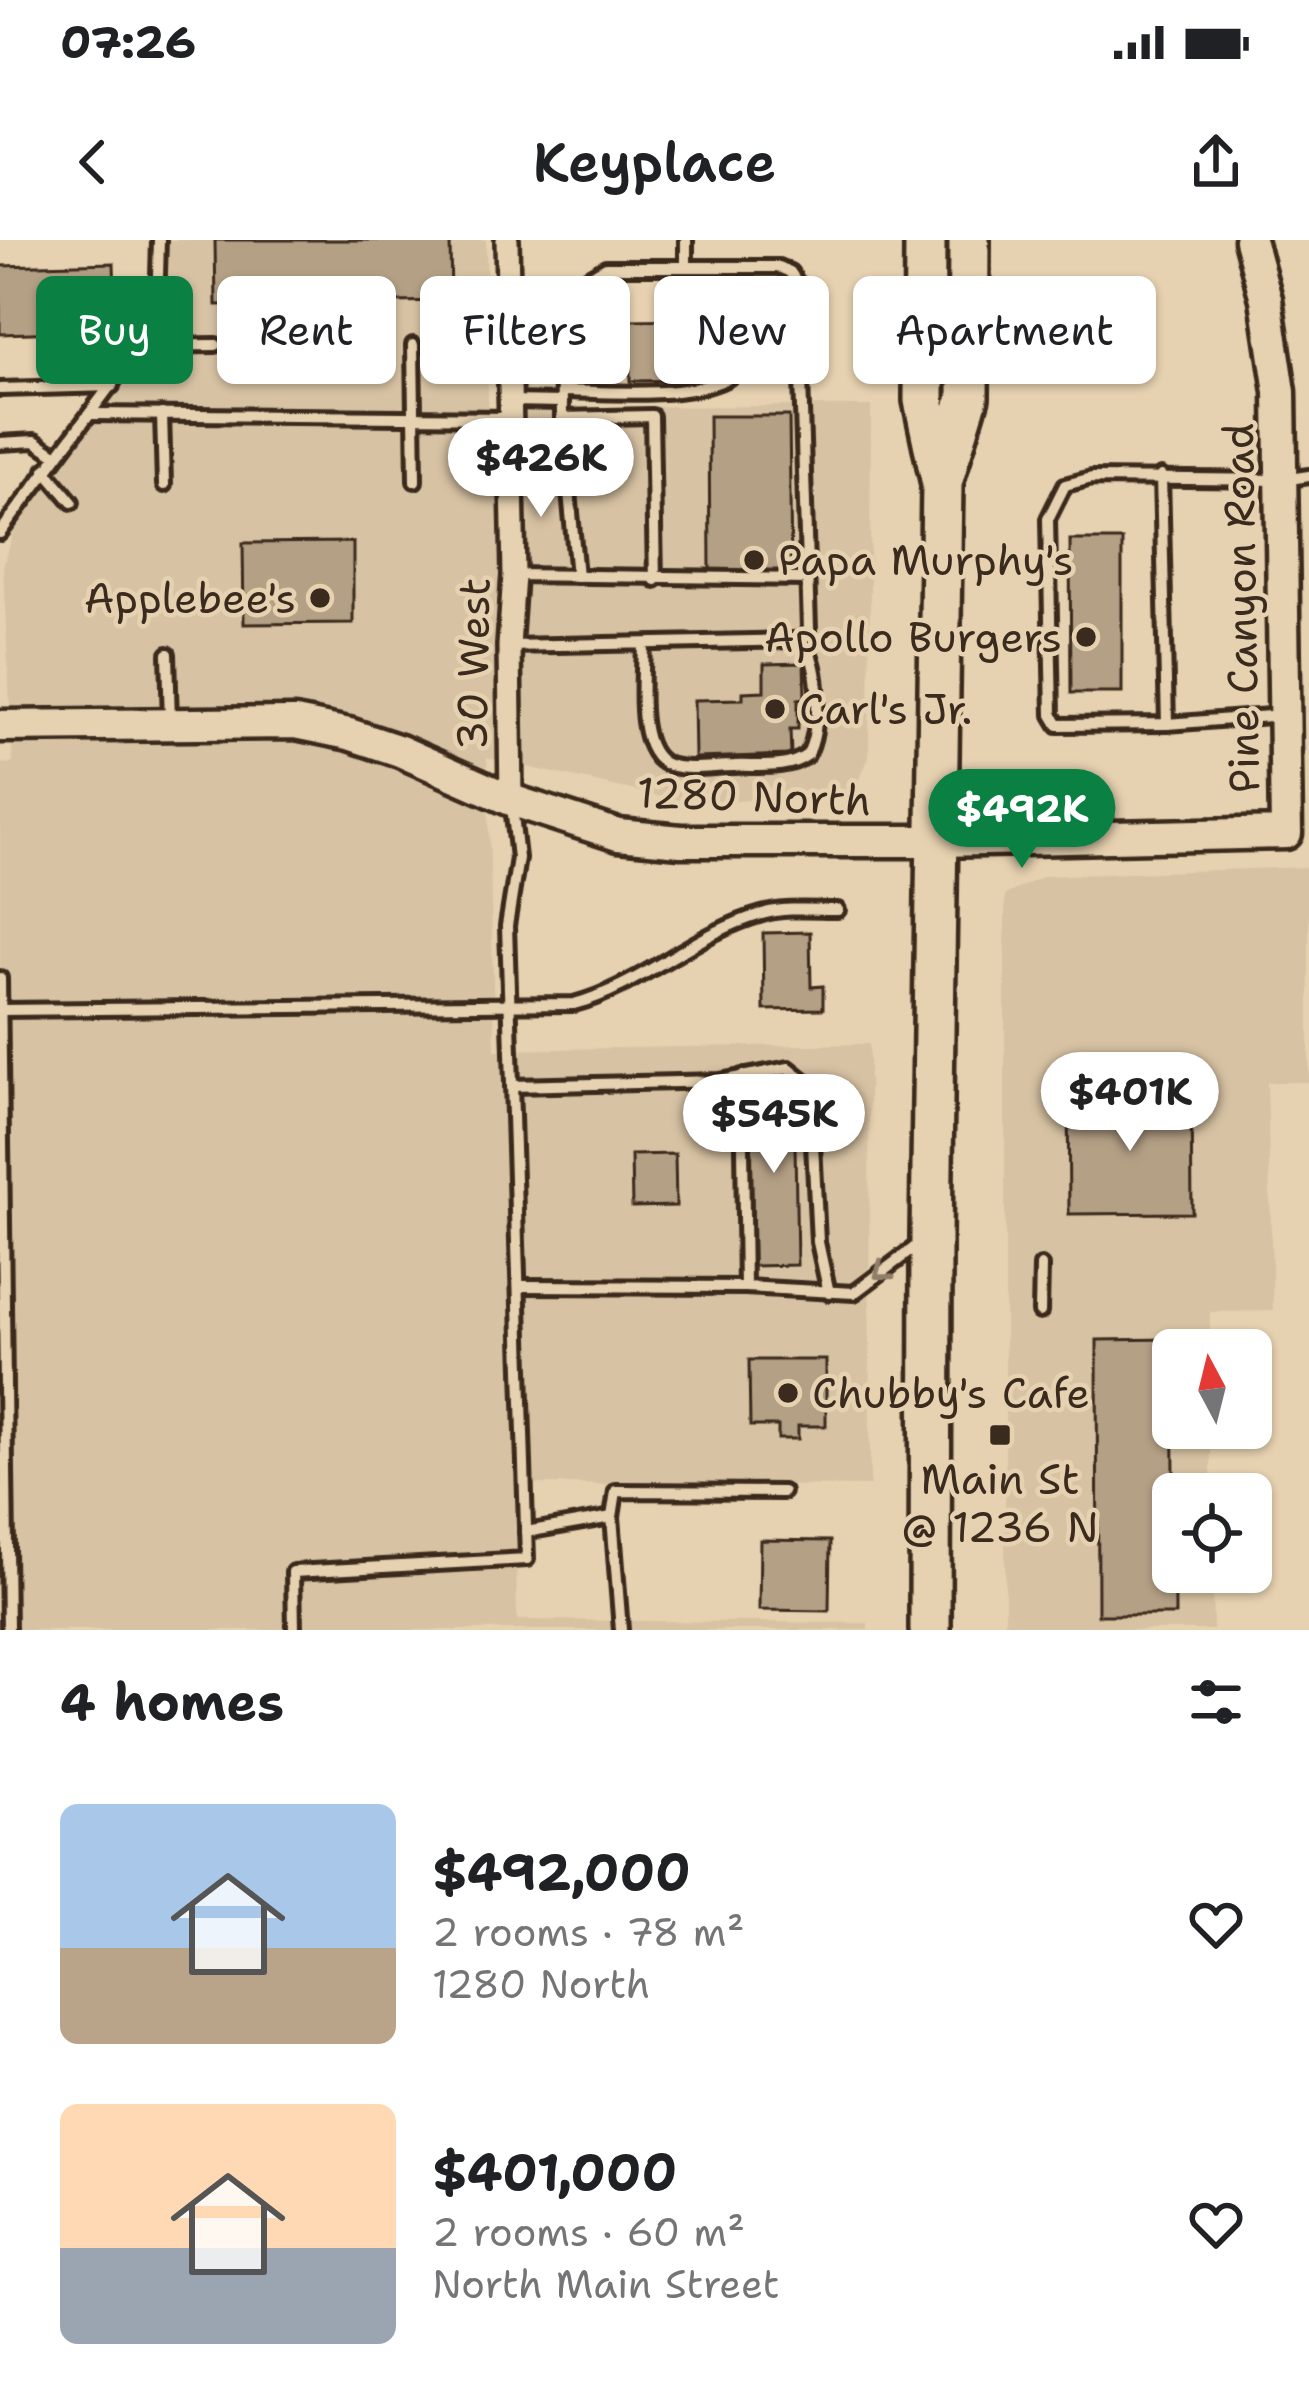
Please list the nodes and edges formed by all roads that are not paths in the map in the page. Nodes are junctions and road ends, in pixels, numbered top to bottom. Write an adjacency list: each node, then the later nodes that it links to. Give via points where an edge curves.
1 (159, 240): 8 (lane)
2 (507, 240): 16 (street, 30 West)
3 (686, 240): 7 (lane)
4 (926, 240): 27 (highway, via 924,400)
5 (969, 240): 27 (highway, via 968,397)
6 (1250, 240): 25 (street, Pine Canyon Road)
7 (686, 267): 15 (lane, via 606,266 578,283 561,316); 34 (lane, via 779,267 798,284)
8 (159, 276)
9 (193, 345): 10 (lane)
10 (216, 345)
11 (413, 345): 19 (lane)
12 (715, 384): 15 (lane)
13 (112, 386): 14 (lane); 17 (lane)
14 (0, 389)
15 (562, 397): 16 (lane); 20 (lane)
16 (510, 409): 19 (lane); 31 (street, 30 West)
17 (92, 414): 18 (lane); 22 (lane)
18 (162, 414): 19 (lane); 28 (lane)
19 (412, 415): 26 (lane)
20 (562, 418): 32 (lane); 33 (lane, via 652,416)
21 (0, 443): 22 (lane, via 34,441)
22 (57, 456): 23 (lane)
23 (45, 470): 29 (lane); 30 (lane)
24 (1161, 476): 25 (lane); 41 (lane); 41 (lane, via 1065,485 1048,520 1047,572 1058,725)
25 (1296, 478): 39 (street, Pine Canyon Road)
26 (416, 481)
27 (942, 484): 45 (highway)
28 (164, 485)
29 (72, 502)
30 (0, 533)
31 (514, 575): 32 (lane); 37 (street, 30 West)
32 (577, 576): 33 (lane)
33 (655, 580): 34 (lane)
34 (807, 580): 35 (lane, via 809,629)
35 (795, 640): 36 (lane); 36 (lane, via 814,662 816,728 807,755 790,764 682,767 661,761 645,735)
36 (644, 644): 37 (lane)
37 (509, 646): 43 (street, 30 West)
38 (168, 654): 40 (lane)
39 (1286, 715): 41 (lane); 44 (street, Pine Canyon Road)
40 (170, 723): 42 (street, 1280 North); 43 (street, 1280 North, via 295,723 350,734)
41 (1167, 724)
42 (0, 726)
43 (511, 800): 45 (street, 1280 North, via 618,835); 48 (lane, via 518,858 507,926)
44 (1298, 833): 45 (street, 1280 North)
45 (939, 841): 52 (highway)
46 (838, 910): 48 (lane, via 765,913 600,997)
47 (0, 979): 49 (lane)
48 (510, 1008): 49 (lane); 51 (lane)
49 (0, 1010): 61 (lane)
50 (742, 1076): 51 (lane); 55 (lane); 56 (lane, via 790,1068 810,1084 818,1242)
51 (512, 1086): 54 (lane)
52 (931, 1236): 56 (lane, one-way to 56, via 854,1293); 64 (highway)
53 (1041, 1266): 57 (lane)
54 (519, 1286): 55 (lane); 60 (lane)
55 (745, 1287): 56 (lane)
56 (829, 1293)
57 (1040, 1312)
58 (783, 1492): 59 (lane, via 616,1491)
59 (611, 1517): 60 (lane); 63 (lane)
60 (526, 1532): 62 (lane, via 527,1559 293,1572)
61 (8, 1630)
62 (294, 1630)
63 (621, 1630)
64 (930, 1630)

